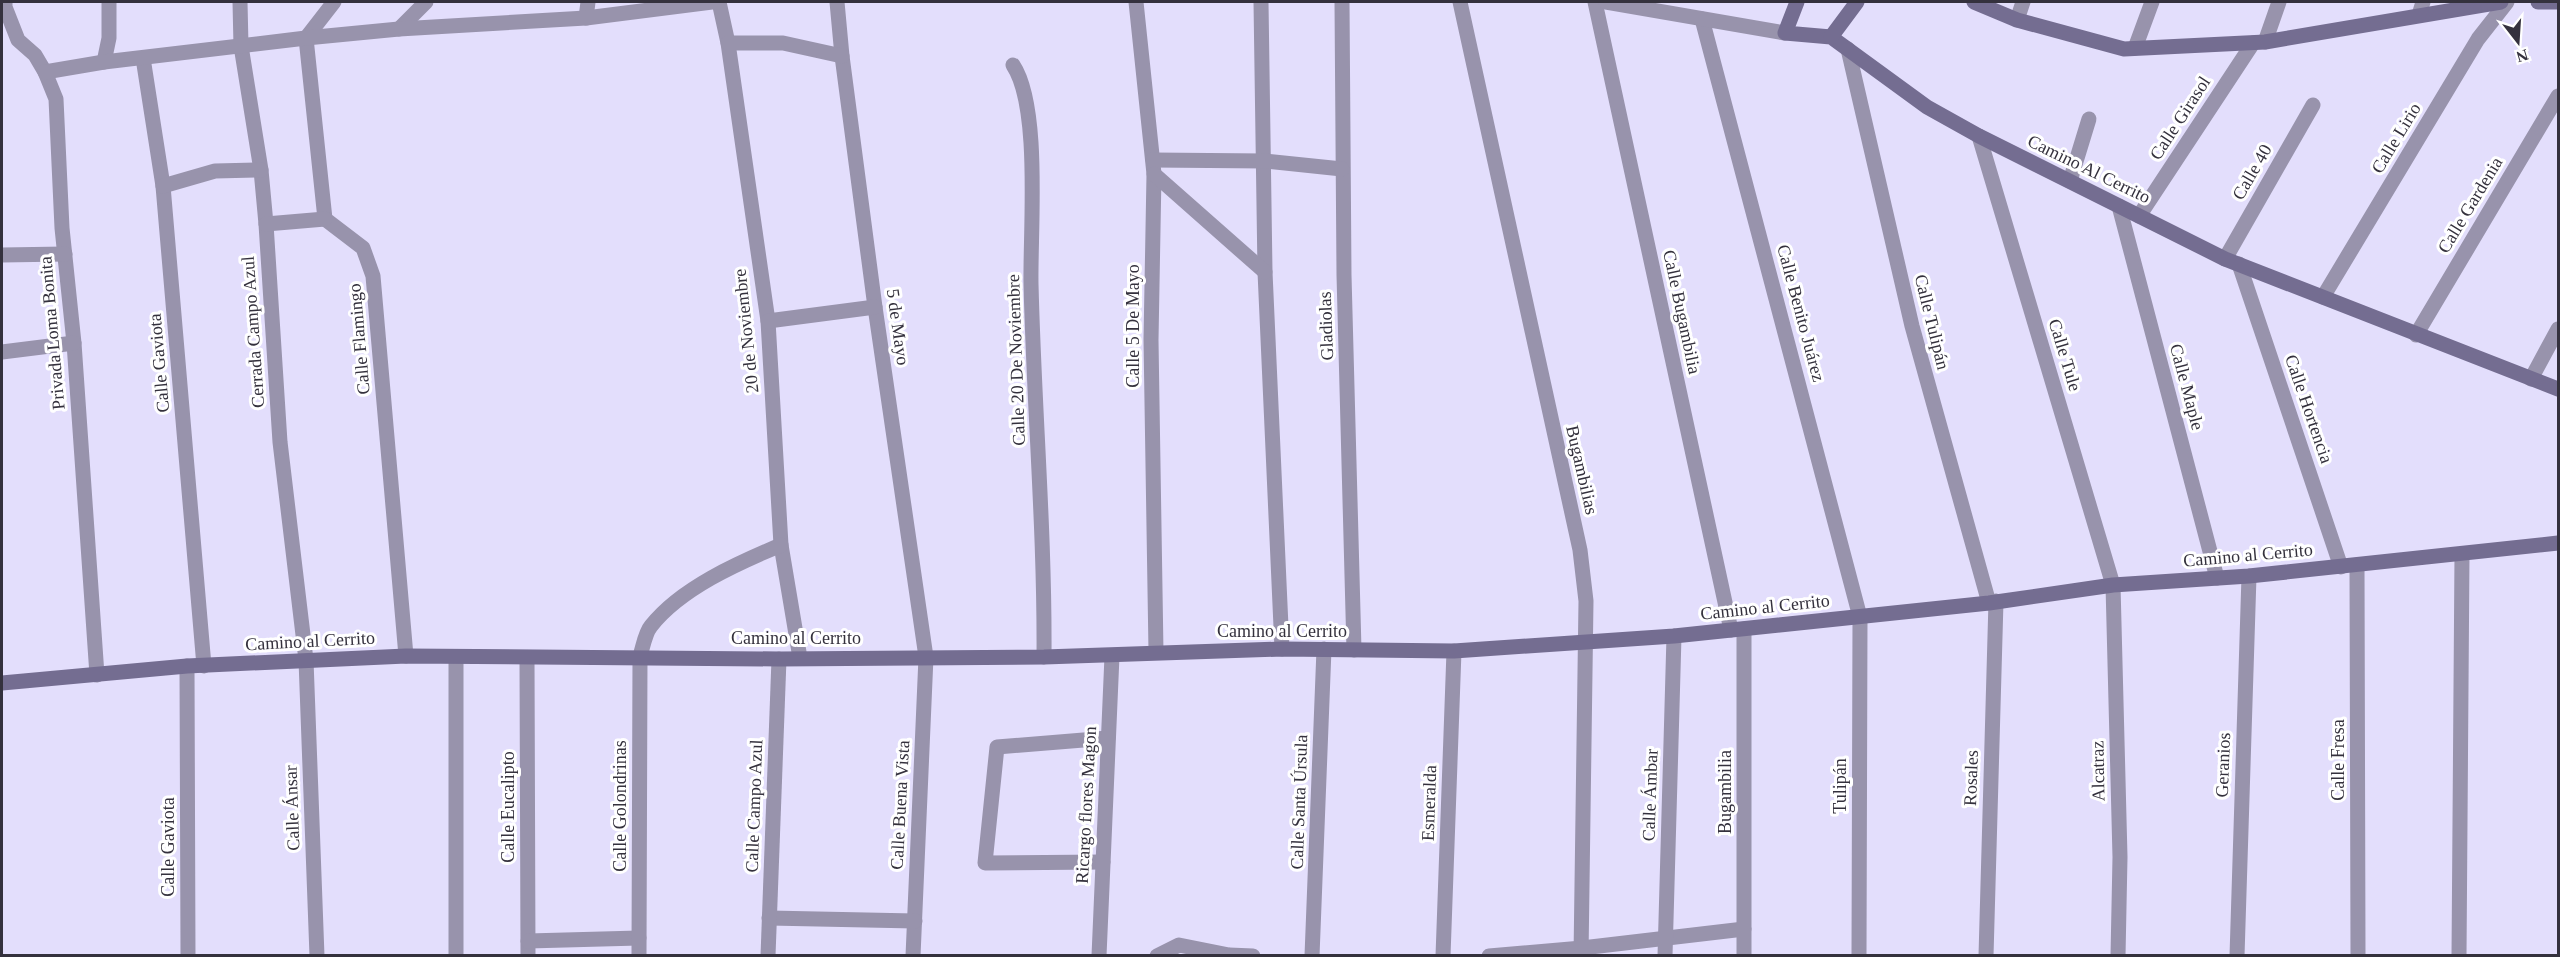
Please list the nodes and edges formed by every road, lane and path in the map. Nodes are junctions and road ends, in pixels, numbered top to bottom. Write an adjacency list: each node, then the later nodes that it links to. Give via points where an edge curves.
1 (5, 2): 44 (street, Privada Loma Bonita, via 18,40 35,55)
2 (110, 2): 42 (street)
3 (240, 2): 37 (street, Cerrada Campo Azul)
4 (334, 2): 34 (street)
5 (426, 2): 31 (street)
6 (588, 2): 28 (street)
7 (712, 2): 28 (street)
8 (719, 2): 36 (street, 20 de Noviembre)
9 (837, 2): 40 (street, 5 de Mayo)
10 (1136, 2): 50 (street, Calle 5 De Mayo)
11 (1261, 2): 49 (street)
12 (1342, 2): 51 (street, Gladiolas)
13 (1460, 2): 83 (street, Bugambilias, via 1580,550 1586,601)
14 (1595, 2): 81 (street, Calle Bugambilia)
15 (1606, 2): 26 (street)
16 (1797, 2): 32 (main road)
17 (1857, 2): 33 (main road)
18 (1974, 2): 30 (main road)
19 (2023, 2): 30 (street)
20 (2152, 2): 38 (street)
21 (2279, 2): 35 (street, Calle Girasol)
22 (2501, 2): 27 (main road)
23 (2507, 2): 63 (street, Calle Lirio, via 2478,39)
24 (2538, 2): 25 (main road)
25 (2559, 2)
26 (1659, 7): 29 (street)
27 (2421, 8): 35 (main road)
28 (586, 18): 31 (street)
29 (1702, 19): 32 (street); 80 (street, Calle Benito Juárez)
30 (2017, 20): 38 (main road, via 2124,49)
31 (399, 29): 34 (street)
32 (1785, 33): 33 (main road)
33 (1831, 37): 39 (main road, Camino Al Cerrito)
34 (306, 38): 37 (street); 57 (street)
35 (2259, 42): 38 (main road); 56 (street, Calle Girasol)
36 (728, 44): 40 (street, via 783,43); 65 (street, 20 de Noviembre)
37 (241, 46): 41 (street); 52 (street, Cerrada Campo Azul)
38 (2135, 48)
39 (1848, 49): 48 (main road, Camino Al Cerrito, via 1927,106); 79 (street, Calle Tulipán, via 1912,326)
40 (842, 56): 64 (street, 5 de Mayo)
41 (143, 58): 42 (street); 54 (street, Calle Gaviota)
42 (104, 62): 44 (street)
43 (1013, 65): 94 (street, Calle 20 De Noviembre, via 1019,74 1031,122)
44 (45, 72): 59 (street, Privada Loma Bonita, via 56,99)
45 (2559, 96): 67 (street, Calle Gardenia)
46 (2313, 105): 61 (street, Calle 40)
47 (2089, 119): 53 (street)
48 (1979, 136): 53 (main road, Camino Al Cerrito); 78 (street, Calle Tule)
49 (1265, 161): 50 (street); 51 (street); 62 (street)
50 (1154, 167): 62 (street); 88 (street, Calle 5 De Mayo, via 1151,340)
51 (1342, 169): 86 (street, Gladiolas)
52 (261, 170): 54 (street, via 215,171); 58 (street, Cerrada Campo Azul)
53 (2070, 181): 55 (main road, Camino Al Cerrito)
54 (163, 186): 100 (street, Calle Gaviota)
55 (2119, 206): 56 (main road, Camino Al Cerrito); 77 (street, Calle Maple)
56 (2139, 216): 61 (main road, Camino Al Cerrito)
57 (325, 219): 58 (street); 89 (street, Calle Flamingo, via 363,248 373,276)
58 (266, 224): 98 (street, Cerrada Campo Azul, via 280,442)
59 (65, 254): 60 (street); 68 (street, Privada Loma Bonita)
60 (2, 255)
61 (2232, 261): 63 (main road, Camino Al Cerrito); 75 (street, Calle Hortencia)
62 (1265, 272): 84 (street)
63 (2323, 297): 67 (main road, Camino Al Cerrito)
64 (875, 307): 65 (street); 93 (street, 5 de Mayo)
65 (768, 321): 73 (street, 20 de Noviembre)
66 (2559, 329): 70 (street)
67 (2416, 335): 70 (main road, Camino Al Cerrito)
68 (74, 343): 69 (street); 101 (street, Privada Loma Bonita)
69 (2, 352)
70 (2531, 379): 71 (main road, Camino Al Cerrito)
71 (2559, 389)
72 (2559, 543): 74 (main road, Camino al Cerrito)
73 (781, 544): 90 (street, Calle Golondrinas, via 728,567 680,599 650,627); 96 (street, 20 de Noviembre)
74 (2462, 554): 75 (main road, Camino al Cerrito); 132 (street)
75 (2349, 566): 76 (main road, Camino al Cerrito); 131 (street, Calle Fresa)
76 (2249, 576): 77 (main road, Camino al Cerrito); 130 (street, Geranios)
77 (2217, 578): 78 (main road, Camino al Cerrito)
78 (2114, 585): 79 (main road, Camino al Cerrito); 129 (street, Alcatraz, via 2120,857)
79 (1992, 602): 80 (main road, Camino al Cerrito); 128 (street, Rosales)
80 (1860, 617): 81 (main road, Camino al Cerrito); 127 (street, Tulipán)
81 (1738, 629): 82 (main road, Camino al Cerrito); 107 (street, Bugambilia)
82 (1674, 636): 83 (main road, Camino al Cerrito); 108 (street, Calle Ámbar)
83 (1585, 641): 87 (main road, Camino al Cerrito); 111 (street, Bugambilias)
84 (1282, 649): 85 (main road, Camino al Cerrito); 88 (main road, Camino al Cerrito)
85 (1324, 649): 86 (main road, Camino al Cerrito); 122 (street, Calle Santa Úrsula)
86 (1354, 650): 87 (main road, Camino al Cerrito)
87 (1454, 651): 123 (street, Esmeralda)
88 (1156, 652): 91 (main road, Camino al Cerrito)
89 (406, 656): 92 (main road, Camino al Cerrito); 98 (main road, Camino al Cerrito)
90 (640, 656): 95 (main road, Camino al Cerrito); 97 (main road, Camino al Cerrito); 109 (street, Calle Golondrinas)
91 (1112, 656): 94 (main road, Camino al Cerrito); 103 (street, Ricargo flores Magon)
92 (456, 657): 95 (main road, Camino al Cerrito); 115 (street)
93 (926, 657): 94 (main road, Camino al Cerrito); 96 (main road, Camino al Cerrito); 106 (street, Calle Buena Vista)
94 (1044, 657)
95 (527, 658): 110 (street, Calle Eucalipto)
96 (800, 658): 97 (main road, Camino al Cerrito)
97 (779, 659): 105 (street, Calle Campo Azul)
98 (306, 660): 100 (main road, Camino al Cerrito); 114 (street, Calle Ánsar)
99 (186, 666): 100 (main road, Camino al Cerrito); 101 (main road, Camino al Cerrito); 113 (street, Calle Gaviota)
100 (204, 666)
101 (97, 675): 102 (main road, Camino al Cerrito)
102 (2, 683)
103 (1108, 738): 104 (street, Ricargo flores Magon); 104 (street, via 997,747 985,863)
104 (1103, 862): 119 (street, Ricargo flores Magon)
105 (769, 918): 106 (street); 117 (street, Calle Campo Azul)
106 (915, 921): 118 (street, Calle Buena Vista)
107 (1744, 929): 108 (street); 126 (street, Bugambilia)
108 (1666, 937): 111 (street); 125 (street, Calle Ámbar)
109 (639, 938): 110 (street); 116 (street, Calle Golondrinas)
110 (528, 948)
111 (1582, 952): 124 (street)
112 (1229, 955): 120 (street, via 1179,945); 121 (street)
113 (188, 956)
114 (316, 956)
115 (456, 956)
116 (639, 956)
117 (768, 956)
118 (913, 956)
119 (1099, 956)
120 (1157, 956)
121 (1253, 956)
122 (1312, 956)
123 (1443, 956)
124 (1489, 956)
125 (1665, 956)
126 (1744, 956)
127 (1859, 956)
128 (1986, 956)
129 (2118, 956)
130 (2237, 956)
131 (2358, 956)
132 (2459, 956)

